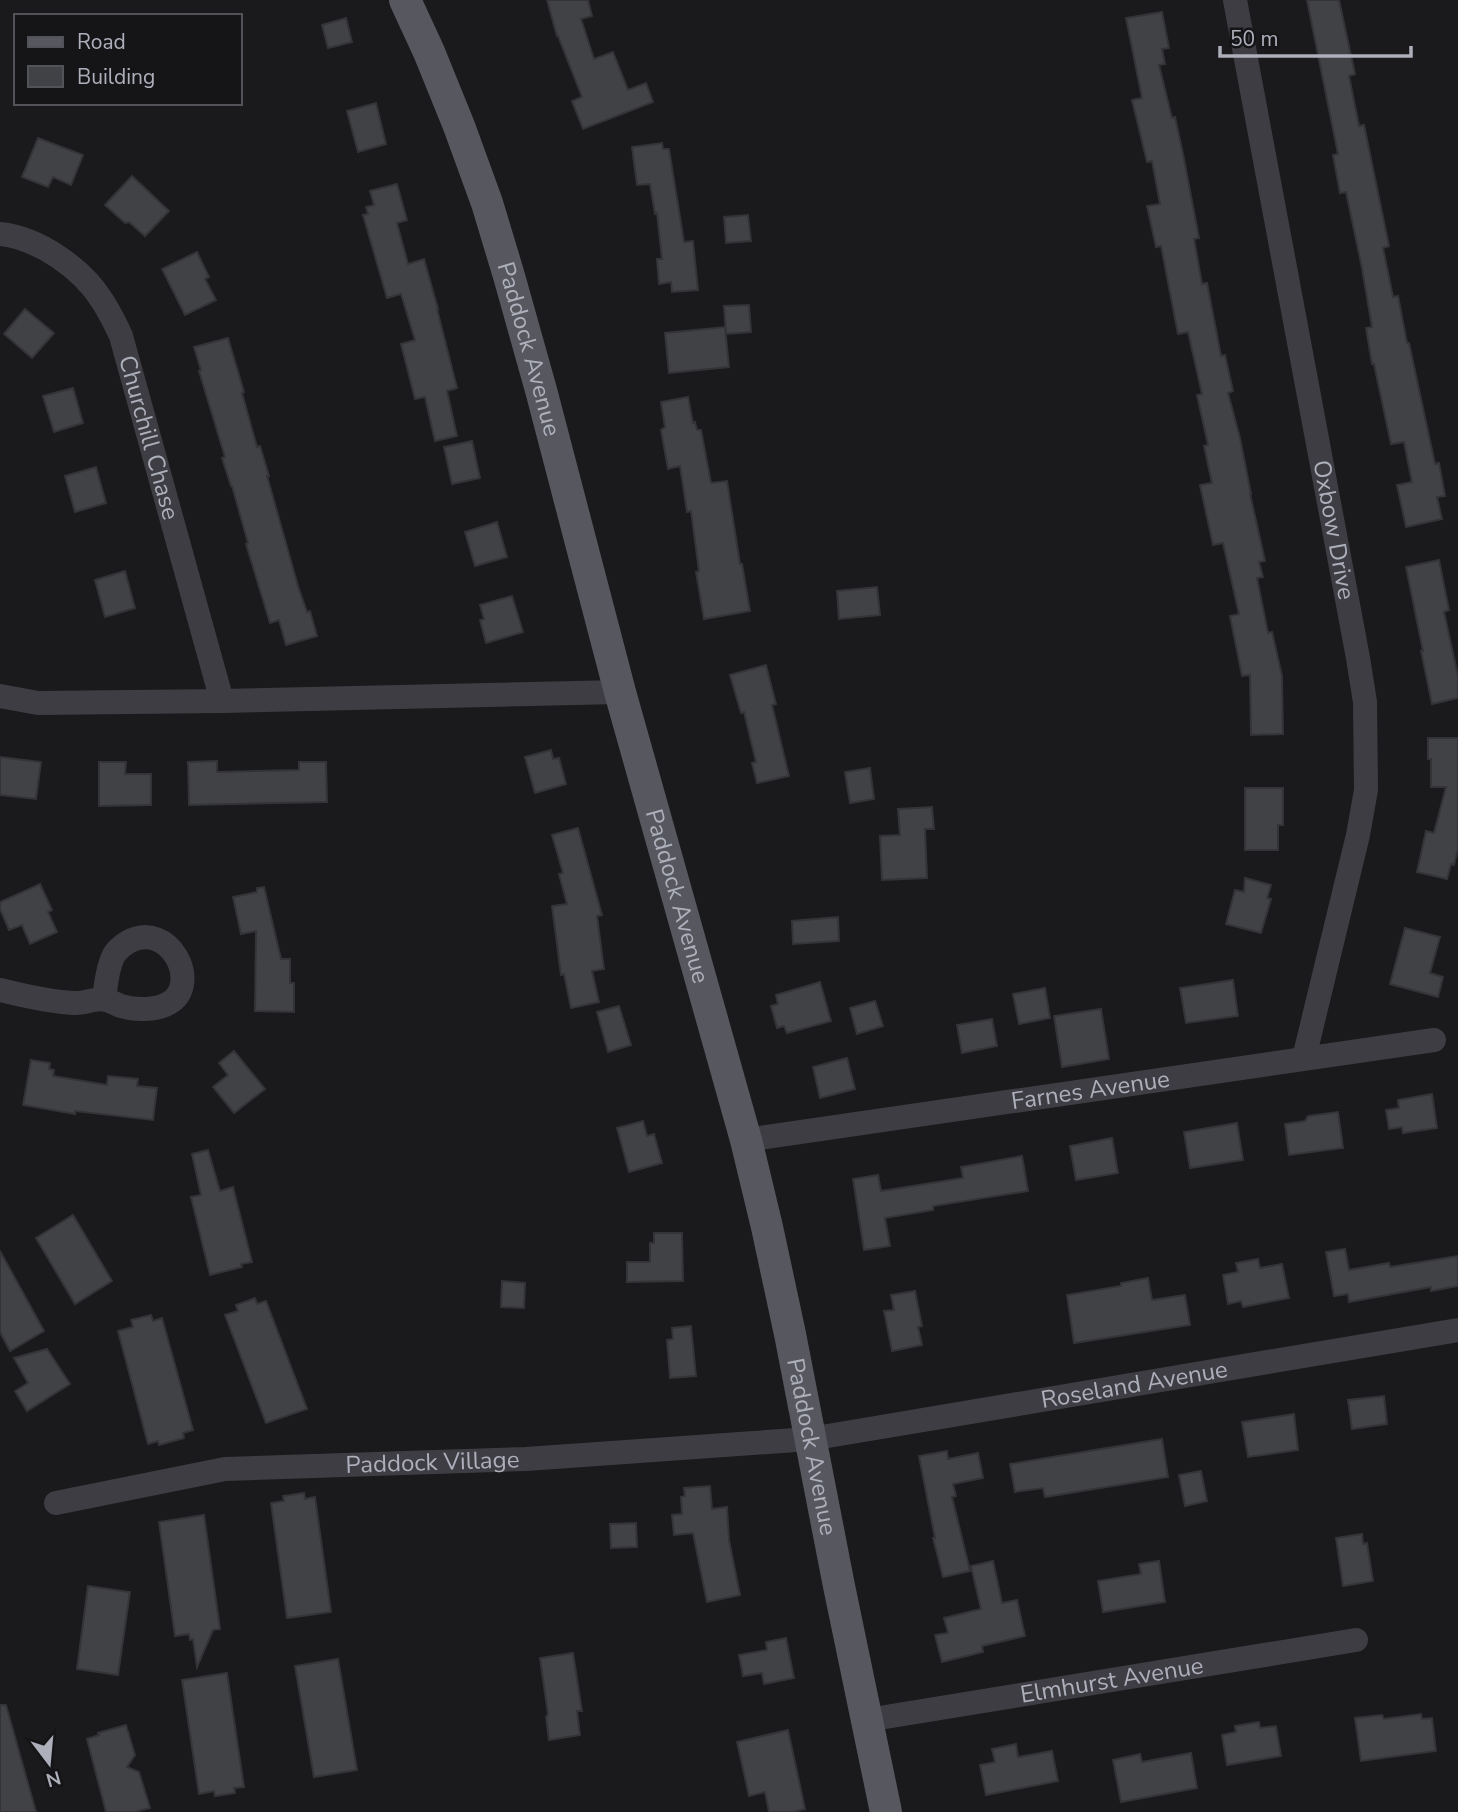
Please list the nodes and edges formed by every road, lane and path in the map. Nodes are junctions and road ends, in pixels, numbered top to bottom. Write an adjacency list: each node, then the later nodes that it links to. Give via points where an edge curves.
1 (405, 0): 4 (main road, Paddock Avenue, via 456,116 487,203)
2 (1235, 0): 10 (street, Oxbow Drive, via 1365,702 1366,790)
3 (0, 234): 6 (street, Churchill Chase, via 43,247 77,271 103,300 121,336)
4 (620, 692): 6 (street); 11 (main road, Paddock Avenue)
5 (0, 696): 6 (street, via 38,703)
6 (222, 701)
7 (0, 990): 8 (street, via 77,1004)
8 (104, 999)
9 (1434, 1040): 10 (street, Farnes Avenue)
10 (1304, 1058): 11 (street, Farnes Avenue)
11 (746, 1140): 13 (main road, Paddock Avenue)
12 (1458, 1330): 13 (street, Roseland Avenue)
13 (810, 1439): 14 (street, Paddock Village, via 526,1459 225,1469); 16 (main road, Paddock Avenue)
14 (56, 1503)
15 (1356, 1640): 16 (street, Elmhurst Avenue)
16 (867, 1720): 17 (main road, Paddock Avenue)
17 (886, 1812)

